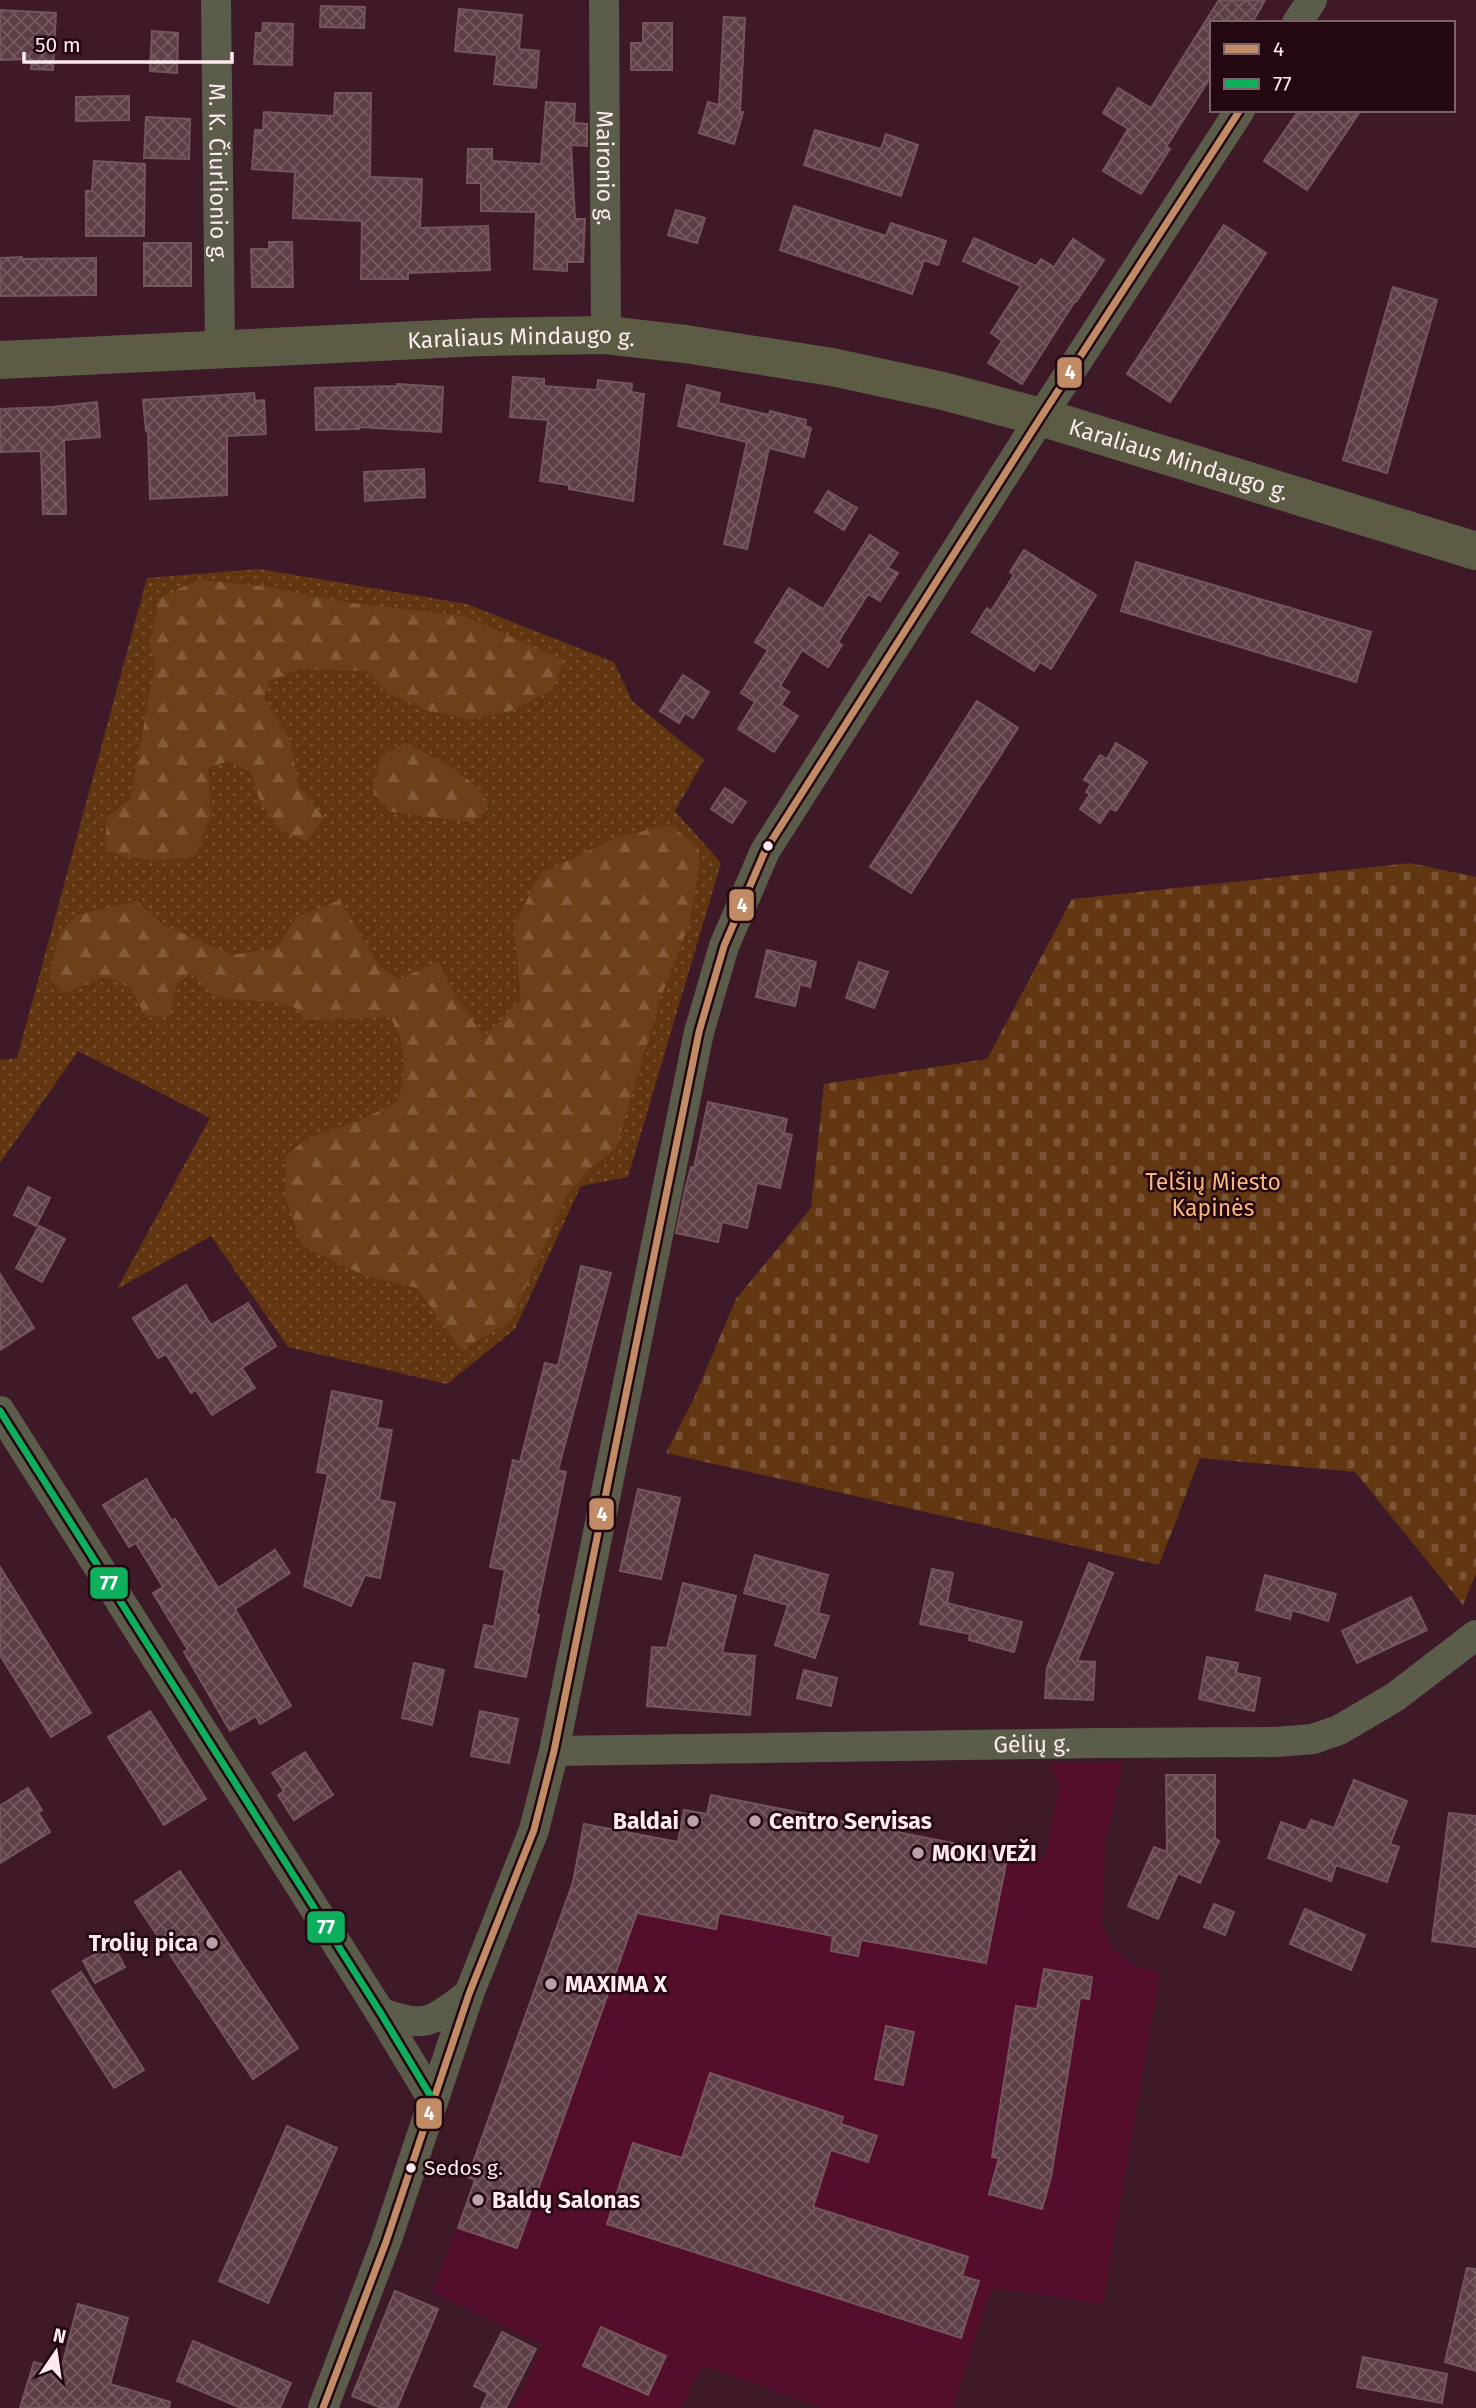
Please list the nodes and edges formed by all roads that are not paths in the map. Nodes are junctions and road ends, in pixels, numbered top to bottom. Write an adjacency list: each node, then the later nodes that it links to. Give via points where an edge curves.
1 (216, 0): 7 (street, M. K. Čiurlionio g.)
2 (604, 0): 6 (street, Maironio g.)
3 (1312, 0): 4 (street)
4 (1298, 21)
5 (1239, 112): 9 (street)
6 (606, 335): 7 (main road, Karaliaus Mindaugo g.); 9 (main road, Karaliaus Mindaugo g., via 832,367)
7 (220, 348): 8 (main road, Karaliaus Mindaugo g.)
8 (0, 360)
9 (1041, 417): 10 (main road, Karaliaus Mindaugo g.); 13 (street, via 765,851 724,946 699,1032)
10 (1476, 551)
11 (0, 1411): 15 (street)
12 (1476, 1635): 13 (street, Gėlių g., via 1395,1697 1339,1730 1313,1739)
13 (554, 1751): 14 (street, via 534,1830)
14 (469, 1994): 15 (street, via 425,2022 404,2021); 16 (street)
15 (380, 2012): 16 (street)
16 (433, 2100): 17 (street)
17 (325, 2407)

